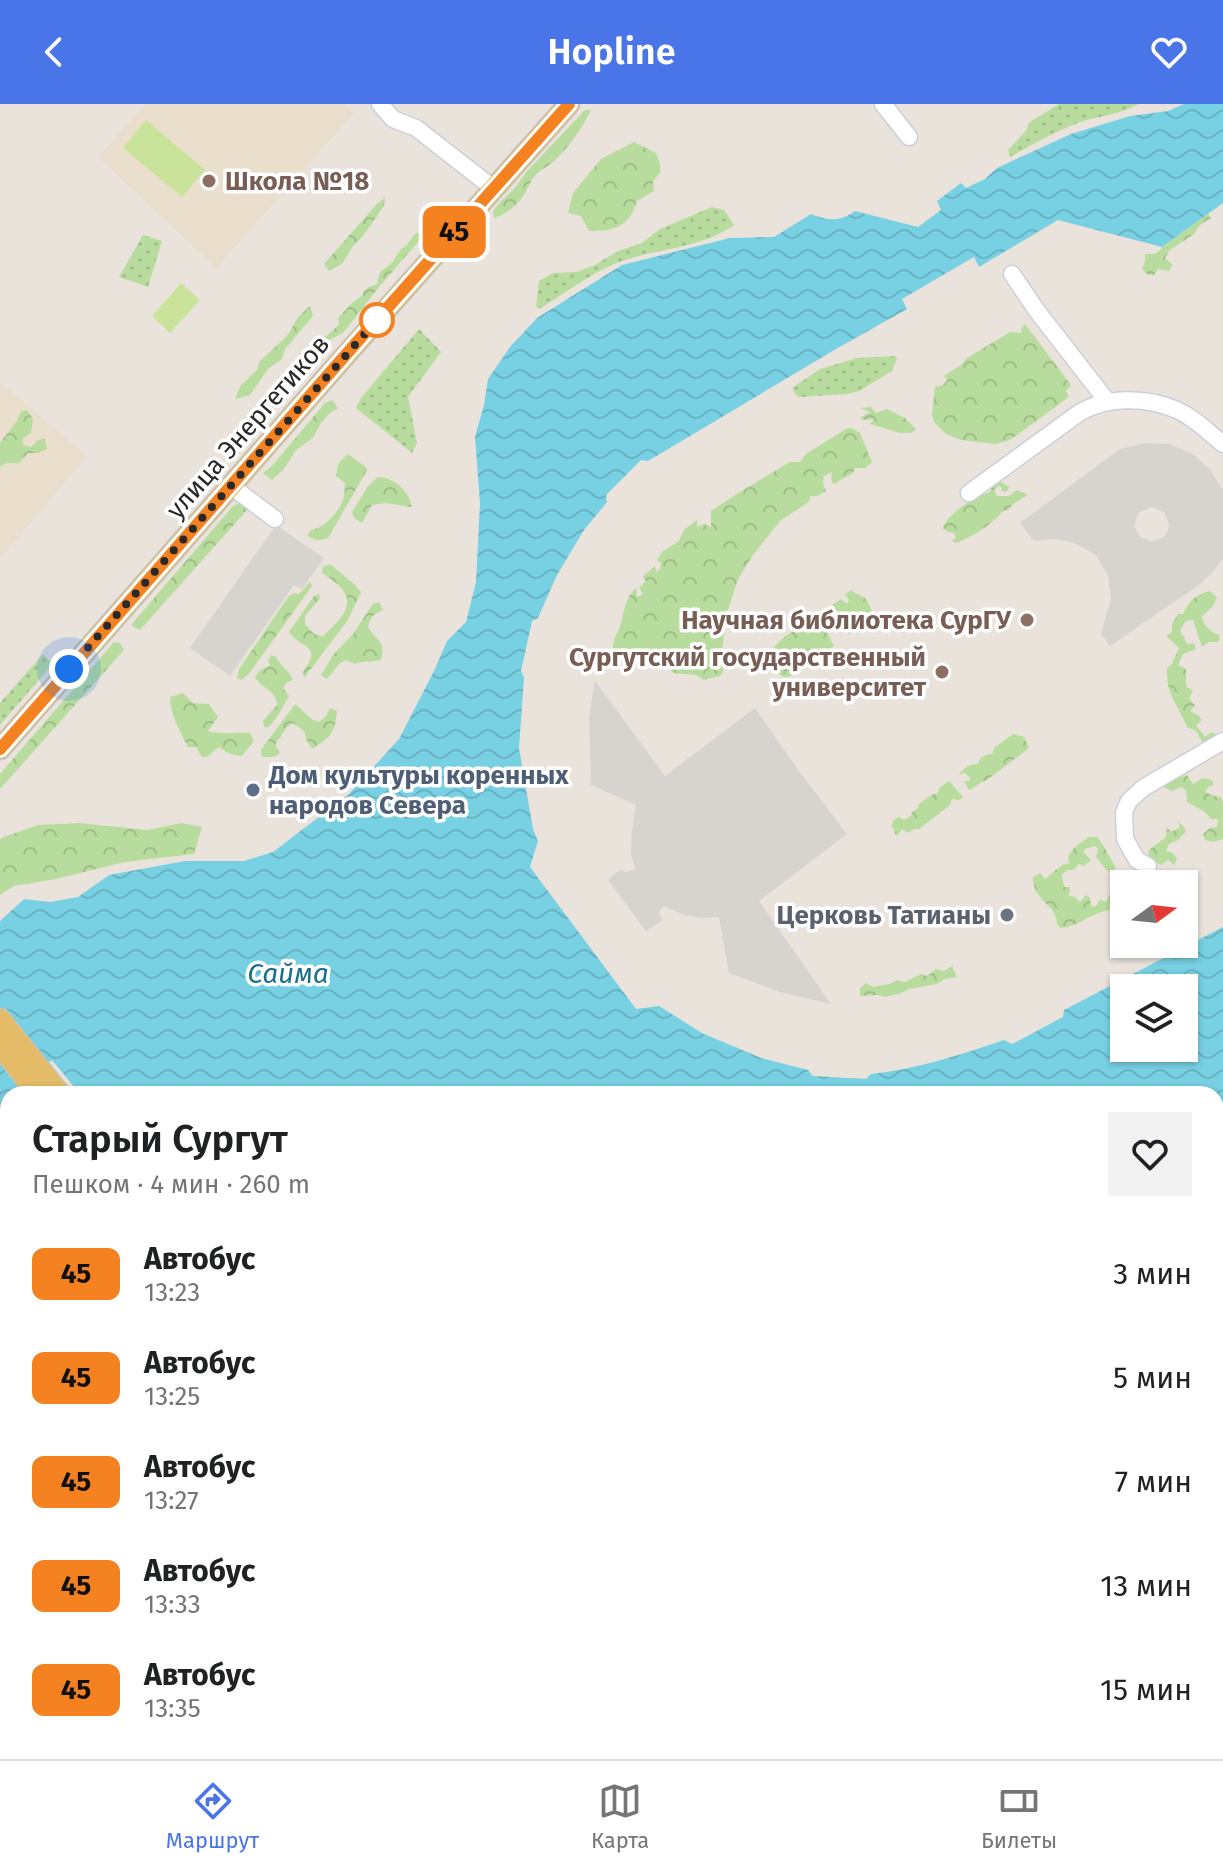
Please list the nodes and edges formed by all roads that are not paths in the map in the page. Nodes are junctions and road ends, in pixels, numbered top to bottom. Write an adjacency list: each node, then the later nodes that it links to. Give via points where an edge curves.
1 (380, 104): 5 (street, via 393,119 416,128)
2 (569, 104): 5 (main road, улица Энергетиков)
3 (883, 104): 4 (street)
4 (909, 137)
5 (493, 188): 9 (main road, улица Энергетиков)
6 (1012, 274): 7 (street)
7 (1107, 401): 8 (street, via 1162,405 1194,420); 10 (street, via 1079,413)
8 (1223, 444)
9 (231, 486): 11 (street); 13 (main road, улица Энергетиков)
10 (969, 493)
11 (275, 519)
12 (1223, 741): 14 (street, via 1129,801 1125,839 1137,860)
13 (0, 749)
14 (1148, 866)
15 (0, 1019): 18 (main road)
16 (0, 1046): 17 (main road)
17 (32, 1086)
18 (54, 1086)

